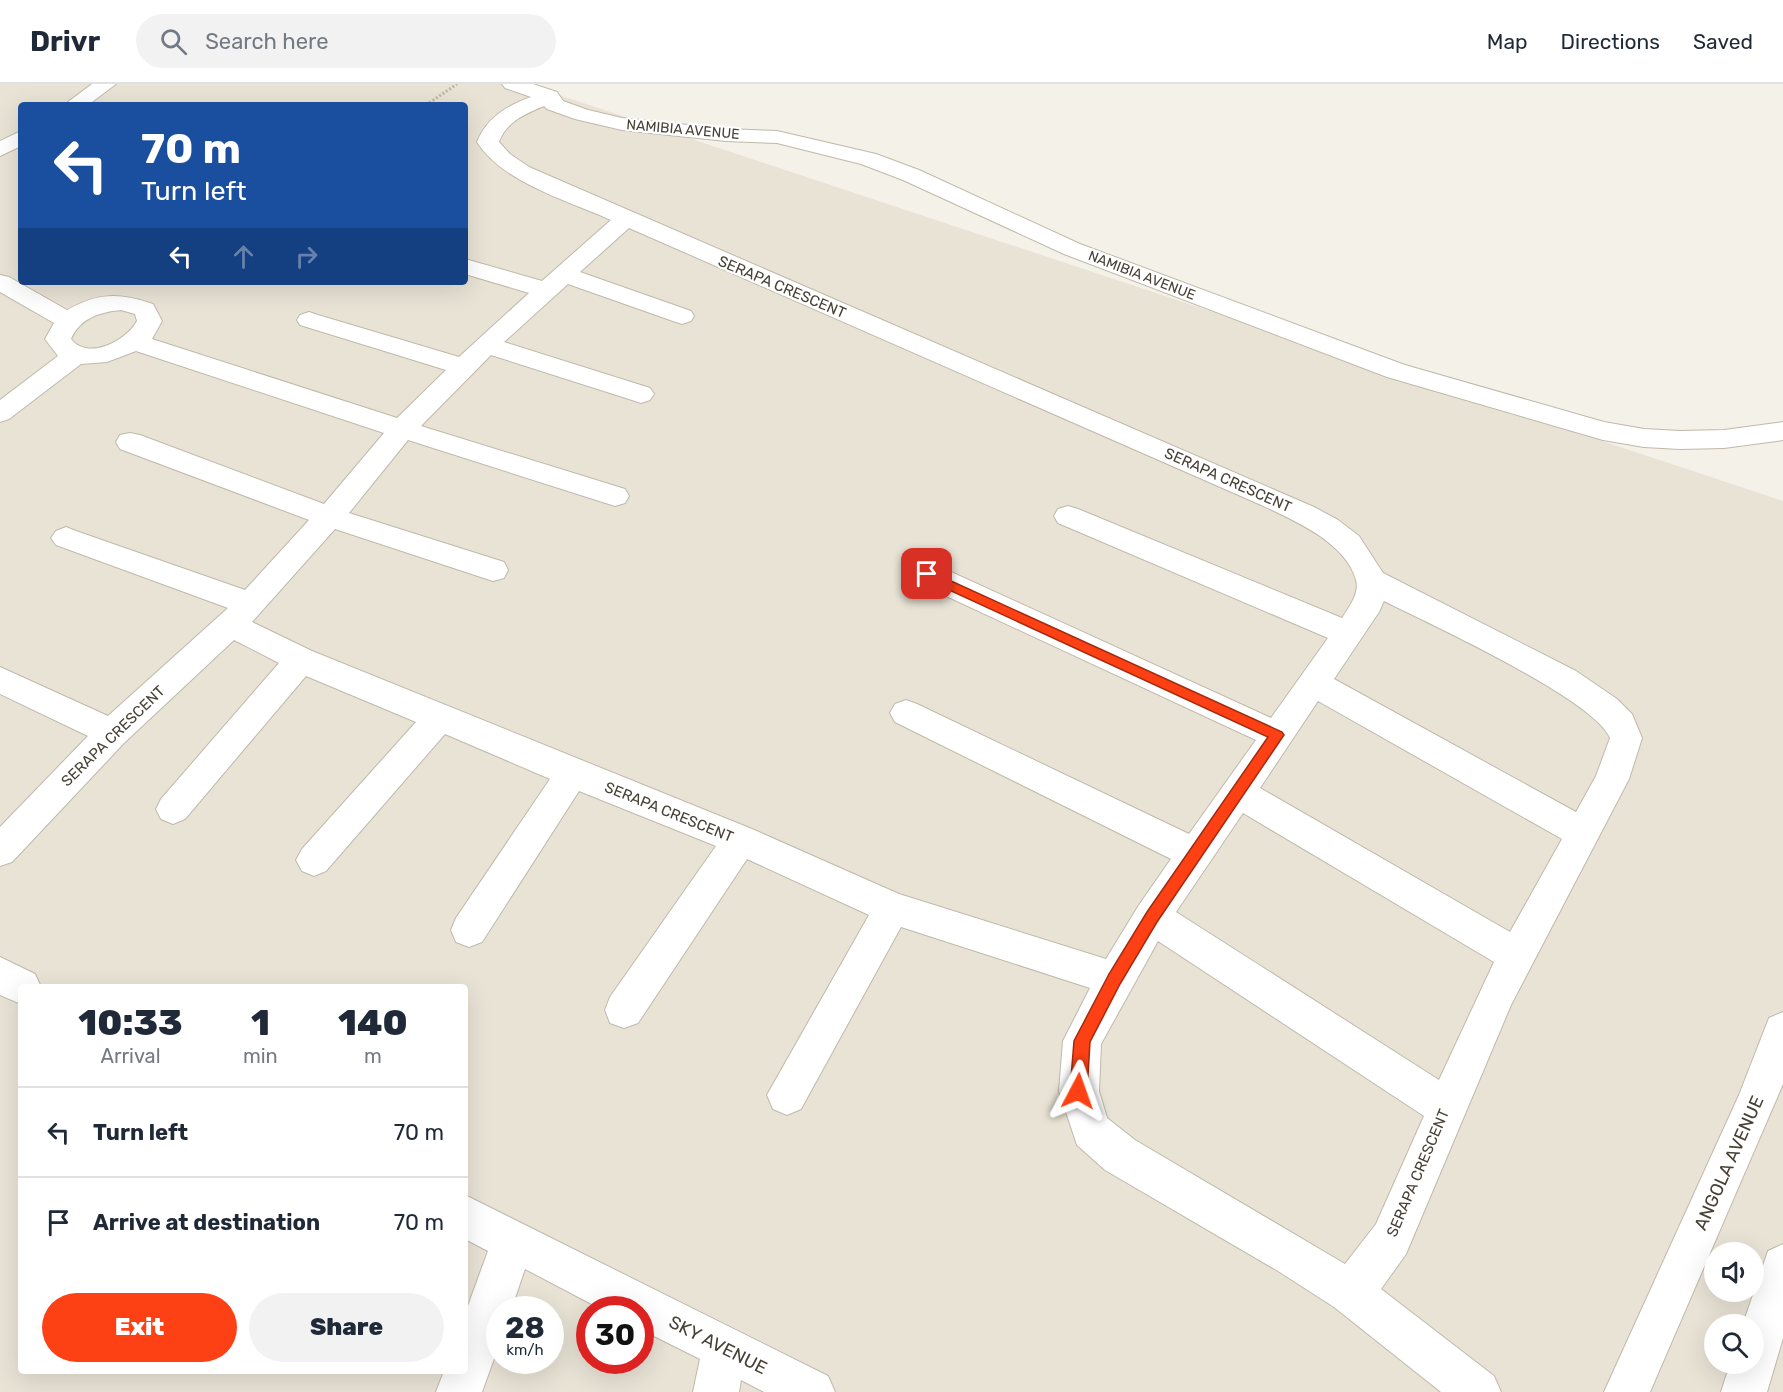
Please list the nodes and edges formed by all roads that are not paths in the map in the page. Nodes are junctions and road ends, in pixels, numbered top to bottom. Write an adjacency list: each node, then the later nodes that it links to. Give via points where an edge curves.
1 (512, 84): 2 (street, NAMIBIA AVENUE)
2 (550, 96): 3 (street, SERAPA CRESCENT, via 498,122 488,142 492,149 501,160 521,172); 17 (street, NAMIBIA AVENUE, via 554,105 622,124 777,137 868,159 1072,249 1396,371 1603,431 1680,440)
3 (625, 219): 6 (street, SERAPA CRESCENT); 25 (street, SERAPA CRESCENT, via 1269,497 1341,538 1355,552)
4 (468, 267): 6 (street)
5 (0, 282): 9 (street)
6 (554, 282): 7 (street); 11 (street, SERAPA CRESCENT)
7 (682, 316)
8 (309, 320): 13 (street)
9 (68, 321): 10 (street, via 93,307 135,304 150,316 145,333); 12 (street, via 58,339 60,346)
10 (135, 342): 12 (street, via 108,354); 16 (street)
11 (486, 345): 13 (street, SERAPA CRESCENT); 14 (street)
12 (76, 355): 15 (street)
13 (465, 367): 16 (street, SERAPA CRESCENT)
14 (641, 394)
15 (0, 413)
16 (402, 429): 19 (street); 21 (street, SERAPA CRESCENT)
17 (1783, 431)
18 (130, 442): 21 (street)
19 (615, 496)
20 (1068, 516): 27 (street)
21 (329, 517): 23 (street); 26 (street, SERAPA CRESCENT)
22 (66, 538): 26 (street)
23 (493, 570)
24 (927, 574): 34 (street)
25 (1372, 582): 27 (street, via 1368,604); 38 (street, SERAPA CRESCENT, via 1565,680 1606,708 1620,723 1626,738 1612,779)
26 (241, 614): 28 (street, SERAPA CRESCENT); 33 (street, SERAPA CRESCENT)
27 (1348, 633): 30 (street)
28 (301, 660): 32 (street, SERAPA CRESCENT); 37 (street)
29 (0, 681): 33 (street)
30 (1313, 683): 34 (street); 38 (street)
31 (906, 713): 41 (street)
32 (439, 718): 35 (street, SERAPA CRESCENT); 42 (street)
33 (112, 733): 40 (street, SERAPA CRESCENT)
34 (1277, 735): 36 (street)
35 (572, 773): 39 (street, SERAPA CRESCENT); 45 (street)
36 (1238, 793): 41 (street); 46 (street)
37 (173, 809)
38 (1583, 833): 46 (street, SERAPA CRESCENT)
39 (740, 840): 43 (street, SERAPA CRESCENT); 50 (street)
40 (0, 851)
41 (1195, 854): 44 (street)
42 (314, 860)
43 (892, 908): 48 (street, SERAPA CRESCENT); 52 (street)
44 (1152, 917): 48 (street); 53 (street)
45 (469, 930)
46 (1516, 956): 53 (street, SERAPA CRESCENT)
47 (0, 975): 49 (street)
48 (1115, 979): 58 (street, via 1082,1041 1078,1091 1091,1131 1120,1155)
49 (18, 985)
50 (624, 1010)
51 (1783, 1031): 56 (street, ANGOLA AVENUE)
52 (788, 1095)
53 (1447, 1108): 58 (street, SERAPA CRESCENT, via 1391,1239)
54 (468, 1218): 55 (street, SKY AVENUE)
55 (513, 1242): 60 (street, SKY AVENUE); 61 (street)
56 (1700, 1263): 68 (street, ANGOLA AVENUE)
57 (1775, 1273): 59 (street)
58 (1349, 1292): 67 (street)
59 (1764, 1318)
60 (725, 1348): 65 (street); 66 (street, SKY AVENUE)
61 (468, 1367)
62 (465, 1374): 64 (street)
63 (1749, 1374): 69 (street)
64 (459, 1392)
65 (716, 1392)
66 (812, 1392)
67 (1478, 1392)
68 (1627, 1392)
69 (1743, 1392)

